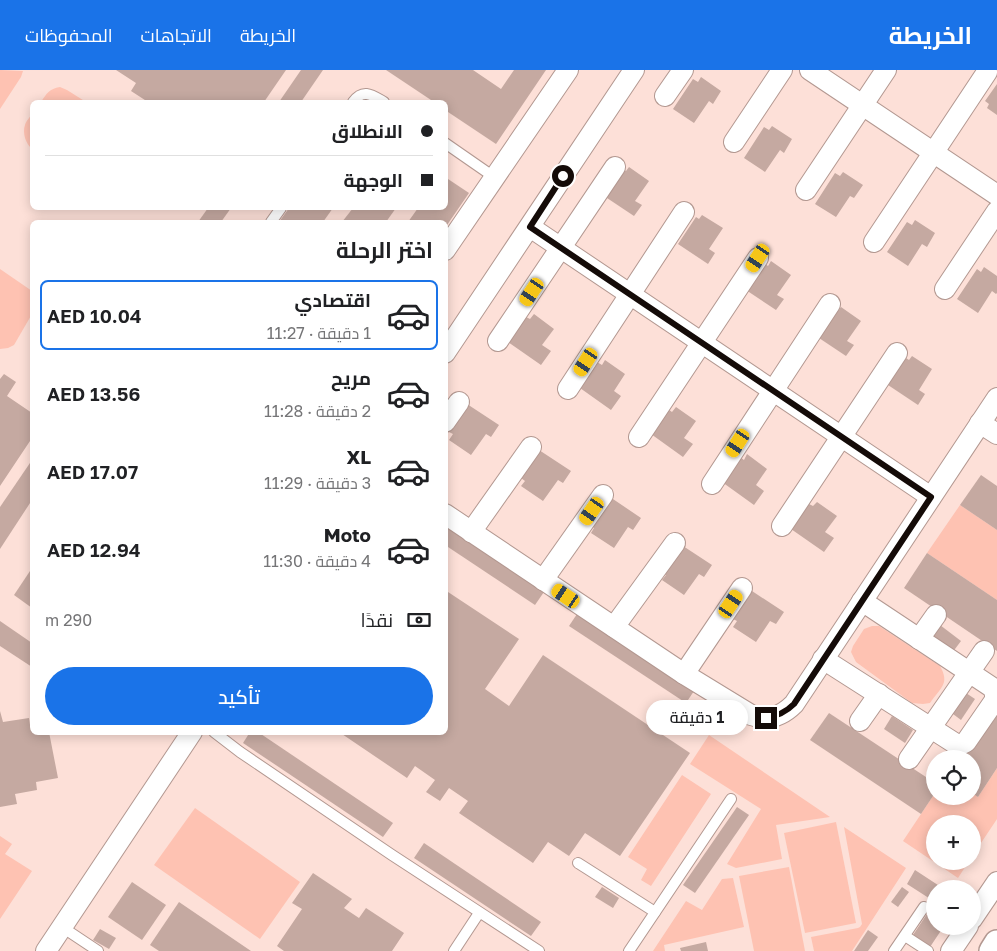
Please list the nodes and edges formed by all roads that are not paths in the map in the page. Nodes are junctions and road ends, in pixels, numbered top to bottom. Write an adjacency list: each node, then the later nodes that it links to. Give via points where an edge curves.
1 (568, 70): 16 (street)
2 (634, 70): 21 (street)
3 (683, 70): 8 (street)
4 (782, 70): 12 (street)
5 (810, 70): 11 (street)
6 (886, 70): 11 (street)
7 (988, 72): 14 (street)
8 (665, 96)
9 (354, 100): 10 (lane, via 366,94)
10 (381, 100)
11 (863, 105): 14 (street); 17 (street)
12 (734, 142)
13 (448, 145): 16 (lane)
14 (934, 152): 18 (street); 22 (street)
15 (615, 167): 24 (street)
16 (494, 177): 23 (street)
17 (806, 190)
18 (997, 195)
19 (997, 211): 26 (street)
20 (684, 212): 27 (street)
21 (530, 227): 24 (street); 31 (street)
22 (874, 242)
23 (448, 246)
24 (561, 248): 27 (street); 29 (street)
25 (758, 258): 30 (street)
26 (945, 289)
27 (630, 294): 30 (street); 33 (street)
28 (830, 304): 34 (street)
29 (498, 341)
30 (702, 343): 34 (street); 40 (street)
31 (448, 349)
32 (898, 353): 41 (street)
33 (568, 389)
34 (773, 391): 41 (street); 43 (street)
35 (997, 398): 38 (street)
36 (460, 402): 37 (street)
37 (448, 418)
38 (980, 422): 39 (street); 45 (street)
39 (997, 434)
40 (639, 437)
41 (842, 437): 45 (street); 47 (street)
42 (531, 447): 48 (street)
43 (712, 484)
44 (603, 495): 50 (street)
45 (931, 497): 52 (street)
46 (448, 516): 48 (street)
47 (782, 526)
48 (471, 532): 50 (street)
49 (675, 542): 54 (street)
50 (543, 580): 54 (street)
51 (742, 588): 59 (street)
52 (862, 601): 55 (street); 57 (street)
53 (936, 615): 55 (street)
54 (614, 627): 59 (street)
55 (919, 639): 58 (street)
56 (984, 651): 58 (street)
57 (823, 659): 59 (street, via 794,704 782,714 766,718 751,715); 60 (street)
58 (969, 672): 62 (street); 62 (street, via 993,688 995,700 962,744 956,744)
59 (684, 674)
60 (879, 694): 61 (street); 62 (street)
61 (860, 721)
62 (931, 728): 65 (street)
63 (190, 735): 73 (street)
64 (218, 735): 72 (lane)
65 (909, 759)
66 (731, 799): 71 (lane)
67 (578, 863): 71 (lane)
68 (997, 882): 69 (street)
69 (981, 906)
70 (924, 907): 75 (lane)
71 (654, 912): 81 (lane)
72 (479, 913): 79 (lane); 80 (lane)
73 (62, 927): 77 (street); 78 (lane)
74 (962, 935): 84 (street)
75 (905, 936): 82 (lane); 83 (lane)
76 (997, 944): 85 (street)
77 (46, 951)
78 (98, 951)
79 (454, 951)
80 (539, 951)
81 (629, 951)
82 (894, 951)
83 (928, 951)
84 (951, 951)
85 (992, 951)

